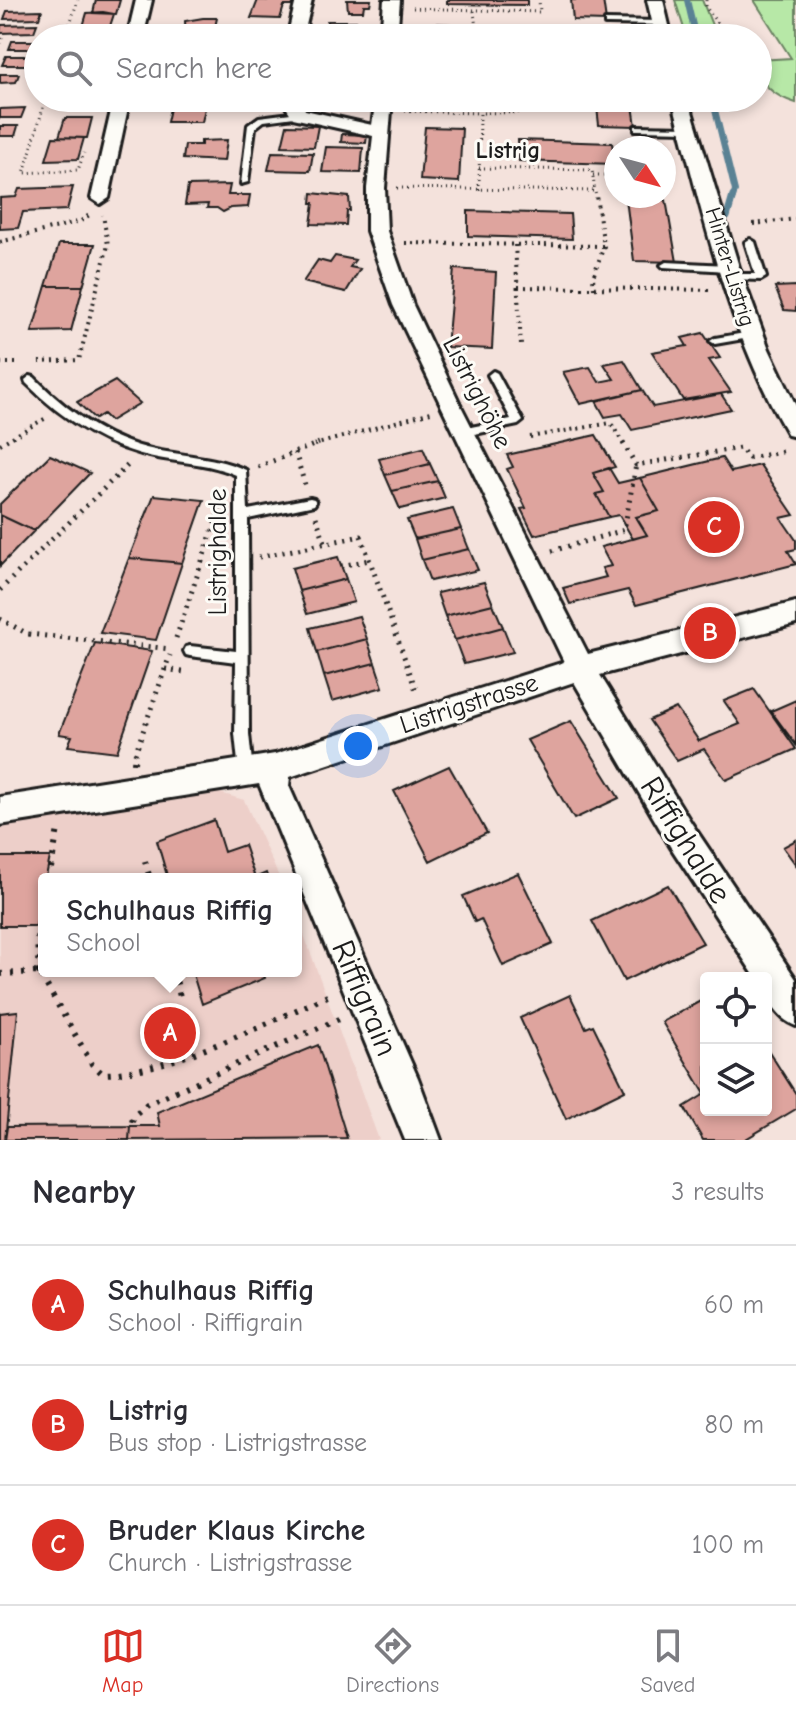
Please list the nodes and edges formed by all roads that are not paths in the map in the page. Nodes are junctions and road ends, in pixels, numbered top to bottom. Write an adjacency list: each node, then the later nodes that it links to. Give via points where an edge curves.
1 (144, 0): 6 (street)
2 (304, 0): 7 (street)
3 (655, 0): 10 (street)
4 (392, 4): 8 (street)
5 (608, 22): 9 (lane)
6 (138, 24)
7 (298, 24)
8 (390, 24)
9 (622, 24)
10 (661, 24)
11 (119, 112): 19 (street)
12 (280, 112): 18 (lane, via 251,127)
13 (305, 112): 15 (street, via 325,126)
14 (684, 112): 17 (street, Hinter-Listrig)
15 (382, 113): 28 (street, Listrighöhe, via 377,231 403,305)
16 (638, 128): 17 (lane)
17 (689, 129): 22 (street, Hinter-Listrig)
18 (244, 182)
19 (100, 198)
20 (750, 242): 22 (lane, via 761,277)
21 (666, 265): 22 (lane)
22 (727, 279): 23 (street, Hinter-Listrig)
23 (751, 335): 24 (lane); 27 (street, Hinter-Listrig, via 785,396)
24 (715, 341)
25 (493, 375): 28 (lane, via 518,421)
26 (30, 380): 30 (lane, Listrighalde, via 61,410 106,438 242,473)
27 (796, 429)
28 (465, 432): 34 (street, Listrighöhe)
29 (310, 502): 30 (lane)
30 (242, 516): 33 (lane, Listrighalde)
31 (796, 613): 34 (street, Listrigstrasse)
32 (190, 651): 33 (lane)
33 (242, 657): 35 (lane, Listrighalde, via 243,742)
34 (581, 668): 35 (street, Listrigstrasse); 37 (street, Riffighalde, via 681,835)
35 (261, 770): 36 (street, Listrigstrasse); 38 (street, Riffigrain, via 274,786)
36 (0, 811)
37 (796, 1009)
38 (423, 1140)

